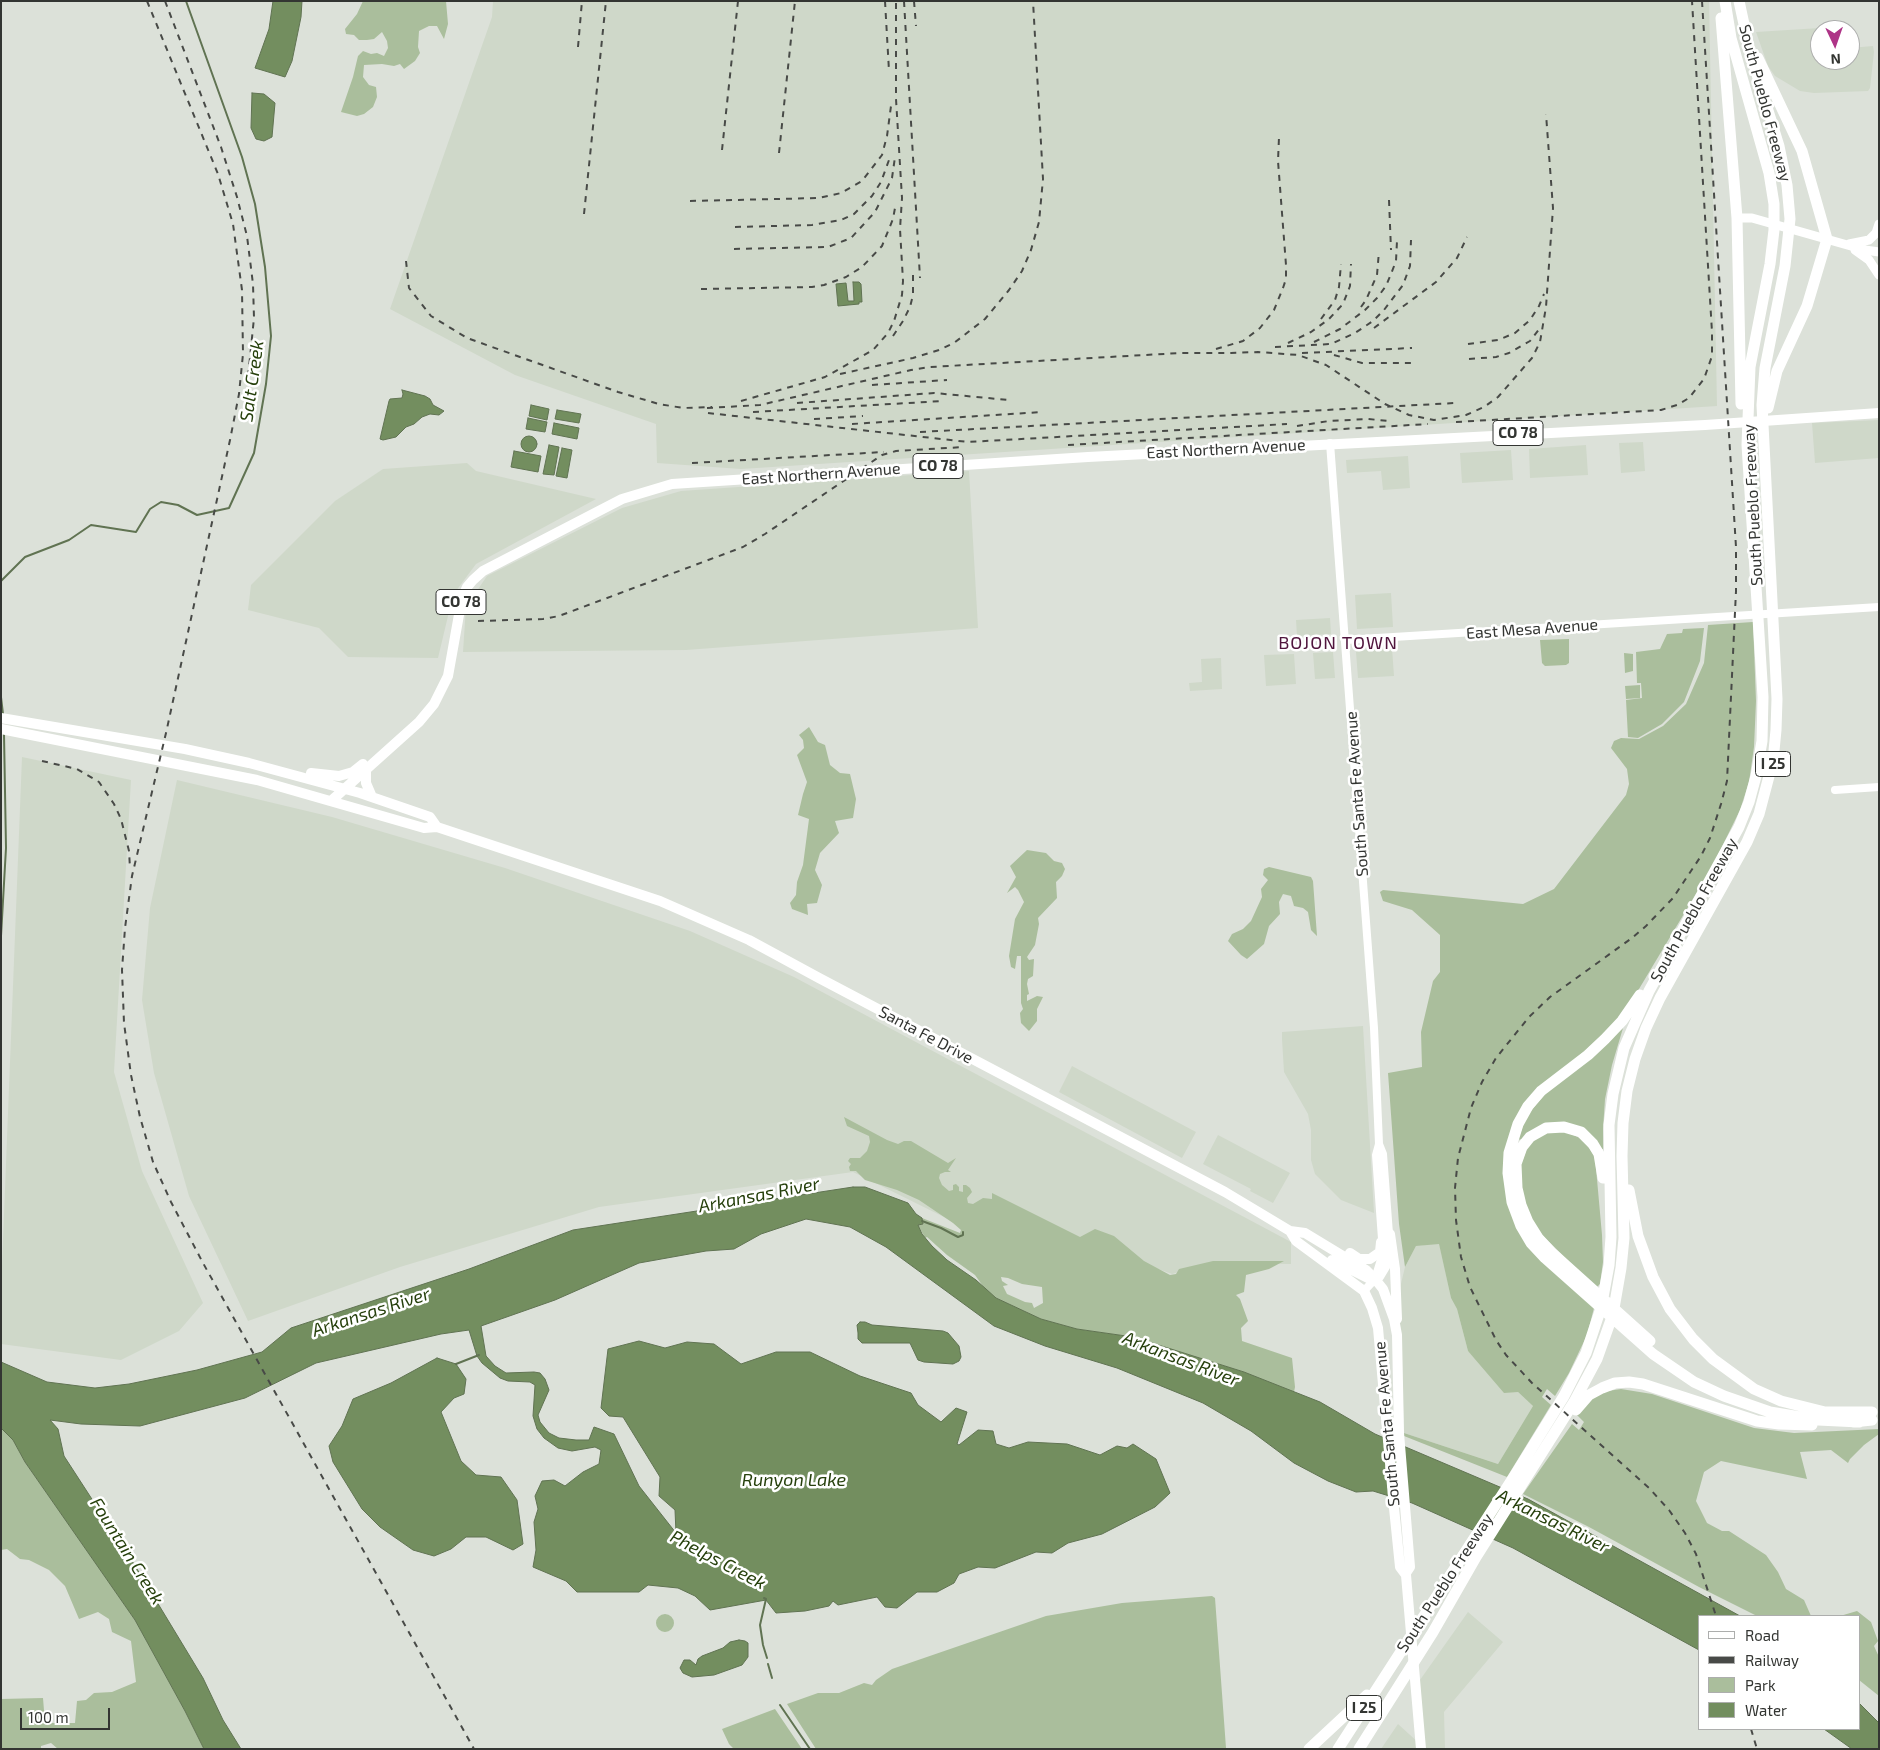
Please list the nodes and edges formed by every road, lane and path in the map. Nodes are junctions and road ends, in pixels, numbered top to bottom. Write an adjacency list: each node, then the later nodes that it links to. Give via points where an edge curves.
1 (1720, 1): 4 (highway)
2 (1725, 1): 12 (highway, South Pueblo Freeway / I 25, via 1774,204 1770,264 1750,367)
3 (1740, 4): 6 (highway, via 1761,64 1802,151); 13 (highway, South Pueblo Freeway / I 25, via 1750,52 1779,146 1790,219 1785,266 1765,368 1762,405)
4 (1737, 218): 6 (main road, via 1752,218); 12 (highway, via 1742,405)
5 (1879, 224): 7 (main road, via 1869,240)
6 (1827, 239): 7 (main road); 13 (highway, via 1807,306 1777,372 1768,410)
7 (1846, 245): 8 (main road); 9 (main road, via 1869,260)
8 (1879, 252)
9 (1879, 275)
10 (1879, 414): 11 (main road, East Northern Avenue / CO 78)
11 (1330, 443): 15 (street, South Santa Fe Avenue); 20 (main road, East Northern Avenue / CO 78, via 672,484 633,494 483,571 473,580 462,598 444,687 424,717)
12 (1747, 445): 29 (highway, South Pueblo Freeway / I 25, via 1763,697 1762,741 1749,802 1739,827)
13 (1764, 452): 30 (highway, South Pueblo Freeway / I 25, via 1777,700 1773,762 1759,814 1747,842 1649,1020 1635,1059)
14 (1879, 608): 15 (street, East Mesa Avenue)
15 (1346, 640): 31 (street, South Santa Fe Avenue, via 1374,1028)
16 (1, 718): 21 (main road, via 185,749)
17 (1, 730): 18 (main road)
18 (23, 733): 19 (main road, via 19,738); 27 (main road, via 257,780)
19 (1, 734)
20 (395, 743): 21 (main road, via 353,772 339,776 318,775 262,761); 22 (main road, East Northern Avenue / CO 78)
21 (256, 765): 23 (main road)
22 (366, 769): 23 (main road, East Northern Avenue / CO 78); 26 (main road, via 366,783)
23 (345, 788): 26 (main road); 27 (main road, East Northern Avenue / CO 78)
24 (1879, 788): 25 (street)
25 (1835, 790)
26 (372, 797): 28 (main road, via 430,818)
27 (331, 801): 28 (main road, via 424,828)
28 (437, 827): 32 (main road, Santa Fe Drive, via 660,901 750,940 1225,1192)
29 (1672, 948): 36 (highway, South Pueblo Freeway / I 25, via 1632,1026 1616,1079 1609,1141); 39 (highway, via 1614,1030 1534,1098 1511,1143 1508,1184 1521,1226 1538,1251)
30 (1625, 1107): 44 (highway, via 1627,1172 1634,1220 1653,1277 1674,1314 1703,1349 1746,1384 1781,1401); 47 (highway, South Pueblo Freeway / I 25, via 1622,1268 1614,1306 1590,1374)
31 (1379, 1144): 33 (street, South Santa Fe Avenue, via 1383,1154); 34 (street, South Santa Fe Avenue, via 1376,1155)
32 (1290, 1231): 35 (main road, Santa Fe Drive, via 1296,1241); 37 (main road, Santa Fe Drive, via 1305,1233)
33 (1390, 1234): 38 (street, South Santa Fe Avenue, via 1386,1267); 43 (main road, via 1395,1269)
34 (1382, 1242): 37 (main road, via 1380,1252 1370,1260 1360,1259 1346,1251); 38 (street, South Santa Fe Avenue, via 1383,1253)
35 (1308, 1249): 38 (main road, via 1366,1278); 40 (main road, Santa Fe Drive)
36 (1611, 1251): 39 (highway, via 1602,1169 1594,1144 1581,1132 1564,1127 1546,1128 1535,1134 1522,1147 1516,1164 1521,1205 1538,1238); 48 (highway, South Pueblo Freeway / I 25, via 1603,1300 1586,1353)
37 (1340, 1254): 38 (main road, Santa Fe Drive)
38 (1375, 1279): 40 (street, South Santa Fe Avenue); 41 (main road, Santa Fe Drive, via 1383,1289)
39 (1584, 1288): 42 (highway)
40 (1364, 1291): 49 (main road, South Santa Fe Avenue, via 1378,1328)
41 (1394, 1319): 43 (main road, South Santa Fe Avenue)
42 (1627, 1326): 44 (highway, via 1674,1360 1719,1386 1770,1404); 46 (highway, via 1666,1364 1724,1396 1786,1415)
43 (1397, 1335): 49 (main road, South Santa Fe Avenue)
44 (1827, 1413): 45 (highway)
45 (1875, 1416): 46 (highway)
46 (1860, 1422): 47 (highway, via 1817,1425 1768,1423 1643,1384 1622,1382 1589,1395 1548,1452)
47 (1539, 1458): 48 (highway, South Pueblo Freeway / I 25)
48 (1520, 1477): 50 (highway, South Pueblo Freeway / I 25)
49 (1399, 1509): 57 (main road, South Santa Fe Avenue, via 1410,1566 1406,1573)
50 (1471, 1555): 51 (highway, South Pueblo Freeway / I 25, via 1431,1603); 52 (highway, South Pueblo Freeway / I 25, via 1433,1632)
51 (1383, 1680): 53 (highway); 54 (highway, South Pueblo Freeway / I 25)
52 (1385, 1707): 55 (highway, South Pueblo Freeway / I 25); 56 (highway)
53 (1309, 1749)
54 (1338, 1749)
55 (1359, 1749)
56 (1364, 1749)
57 (1421, 1749)

